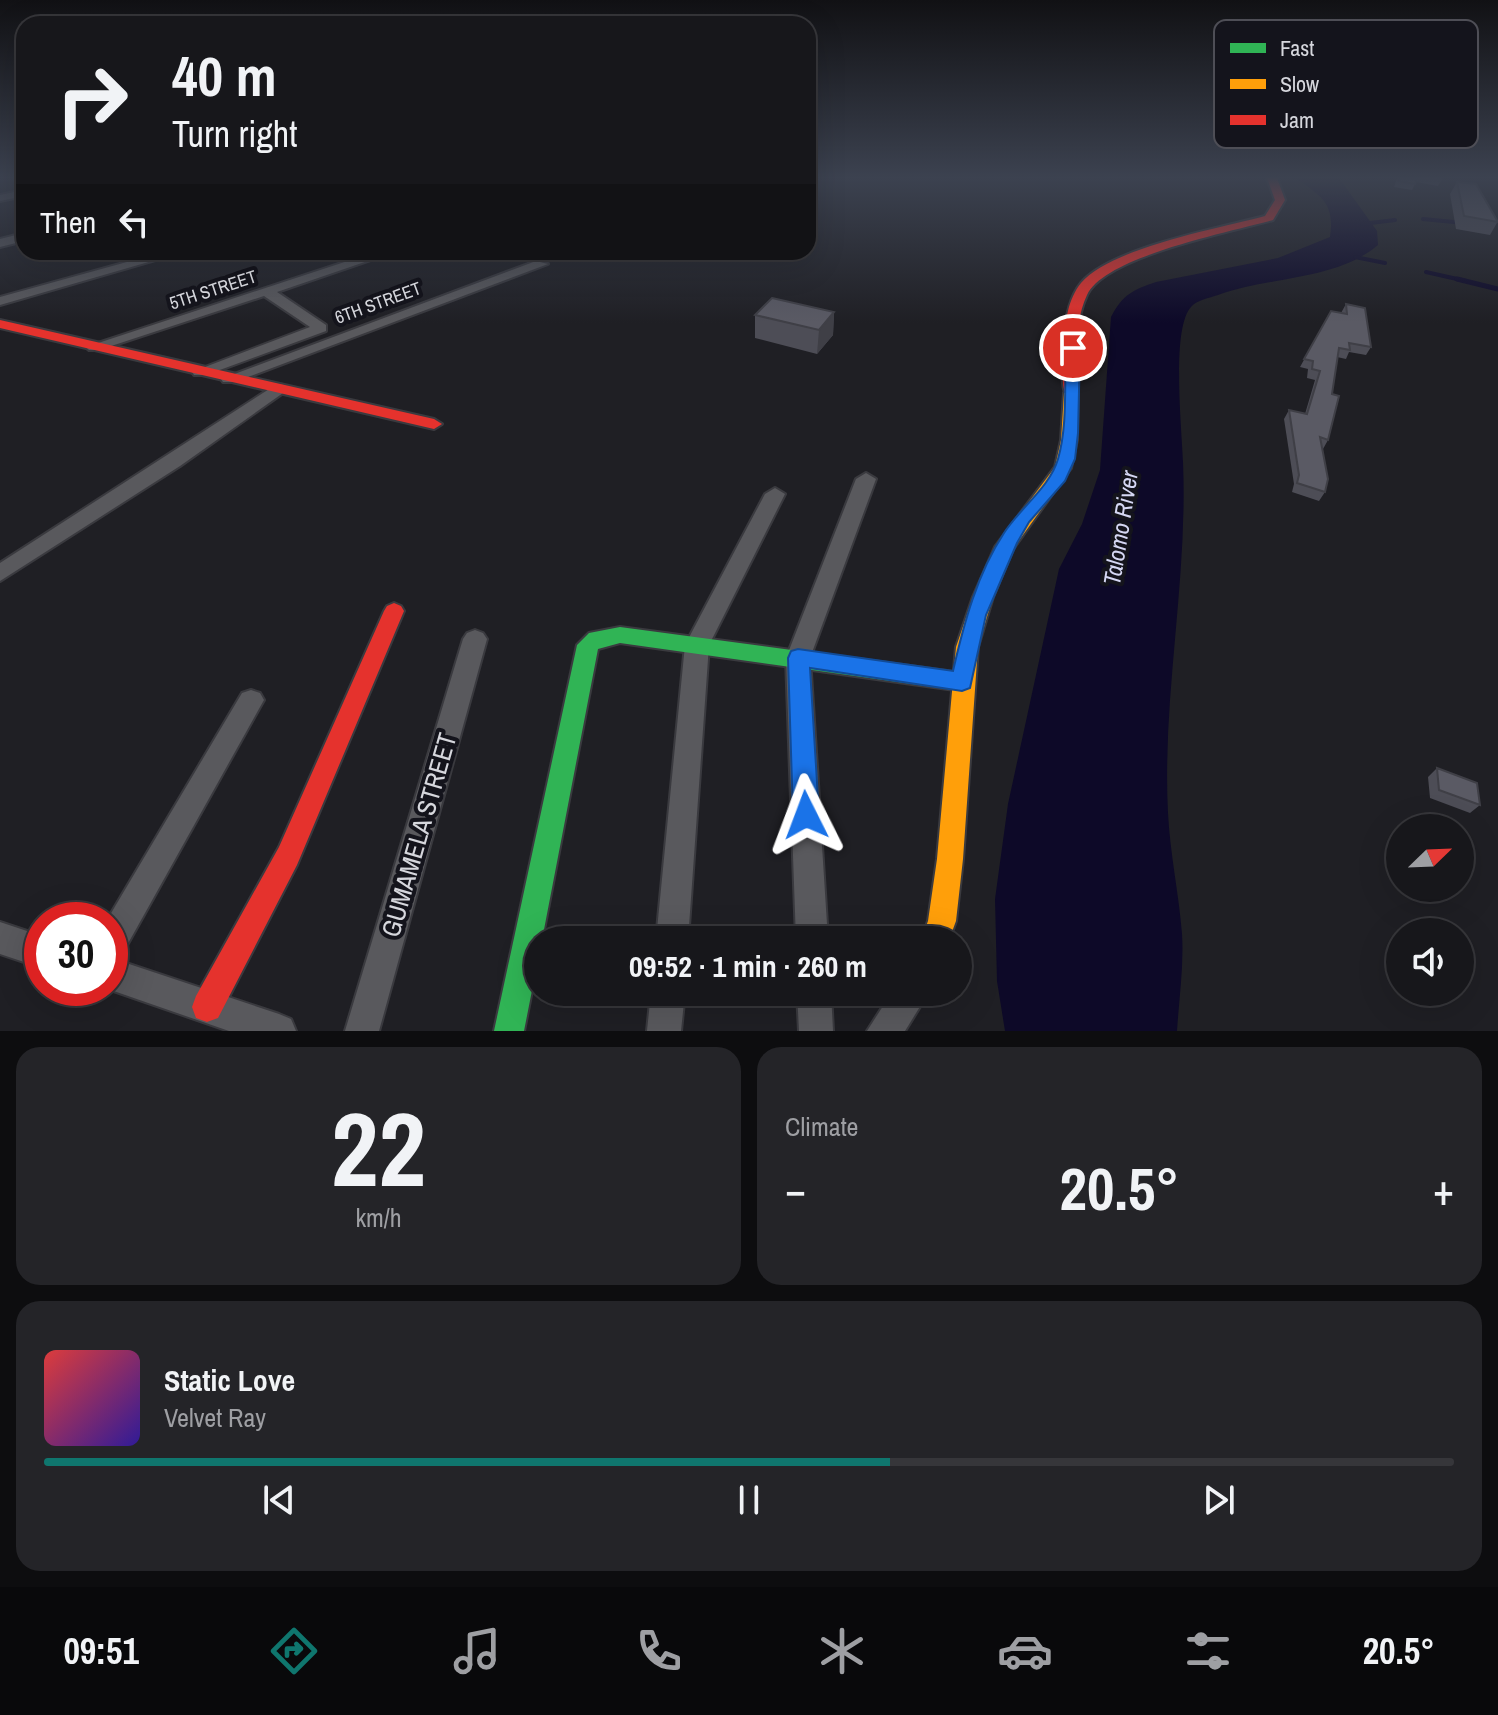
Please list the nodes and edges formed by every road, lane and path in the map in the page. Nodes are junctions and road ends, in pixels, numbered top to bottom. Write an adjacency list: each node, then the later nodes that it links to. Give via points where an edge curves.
1 (1241, 226): 20 (street, via 1117,262 1081,292 1066,459 1059,477 1007,542 976,615)
2 (148, 260): 6 (street)
3 (364, 260): 5 (street, 5TH STREET)
4 (541, 264): 10 (street, 6TH STREET)
5 (267, 292): 8 (street, 5TH STREET); 9 (street, via 321,328)
6 (0, 301)
7 (0, 324): 8 (street)
8 (94, 347): 9 (street)
9 (200, 372): 10 (street)
10 (229, 379): 11 (street)
11 (277, 389): 12 (street); 15 (street)
12 (434, 424)
13 (866, 479): 19 (street)
14 (775, 494): 18 (street)
15 (0, 573)
16 (394, 611): 32 (street, via 288,856)
17 (475, 639): 34 (street, GUMAMELA STREET)
18 (697, 645): 19 (street); 23 (street); 35 (street, via 607,636 584,652)
19 (798, 658): 20 (street); 24 (street)
20 (962, 682): 25 (street)
21 (251, 700): 22 (street)
22 (128, 914)
23 (673, 926)
24 (811, 926)
25 (940, 926)
26 (0, 938): 27 (street)
27 (24, 946)
28 (128, 980): 32 (street)
29 (667, 1006): 36 (street)
30 (815, 1006): 37 (street)
31 (902, 1006): 38 (street)
32 (207, 1007): 33 (street)
33 (279, 1031)
34 (362, 1031)
35 (509, 1031)
36 (664, 1031)
37 (816, 1031)
38 (884, 1031)

